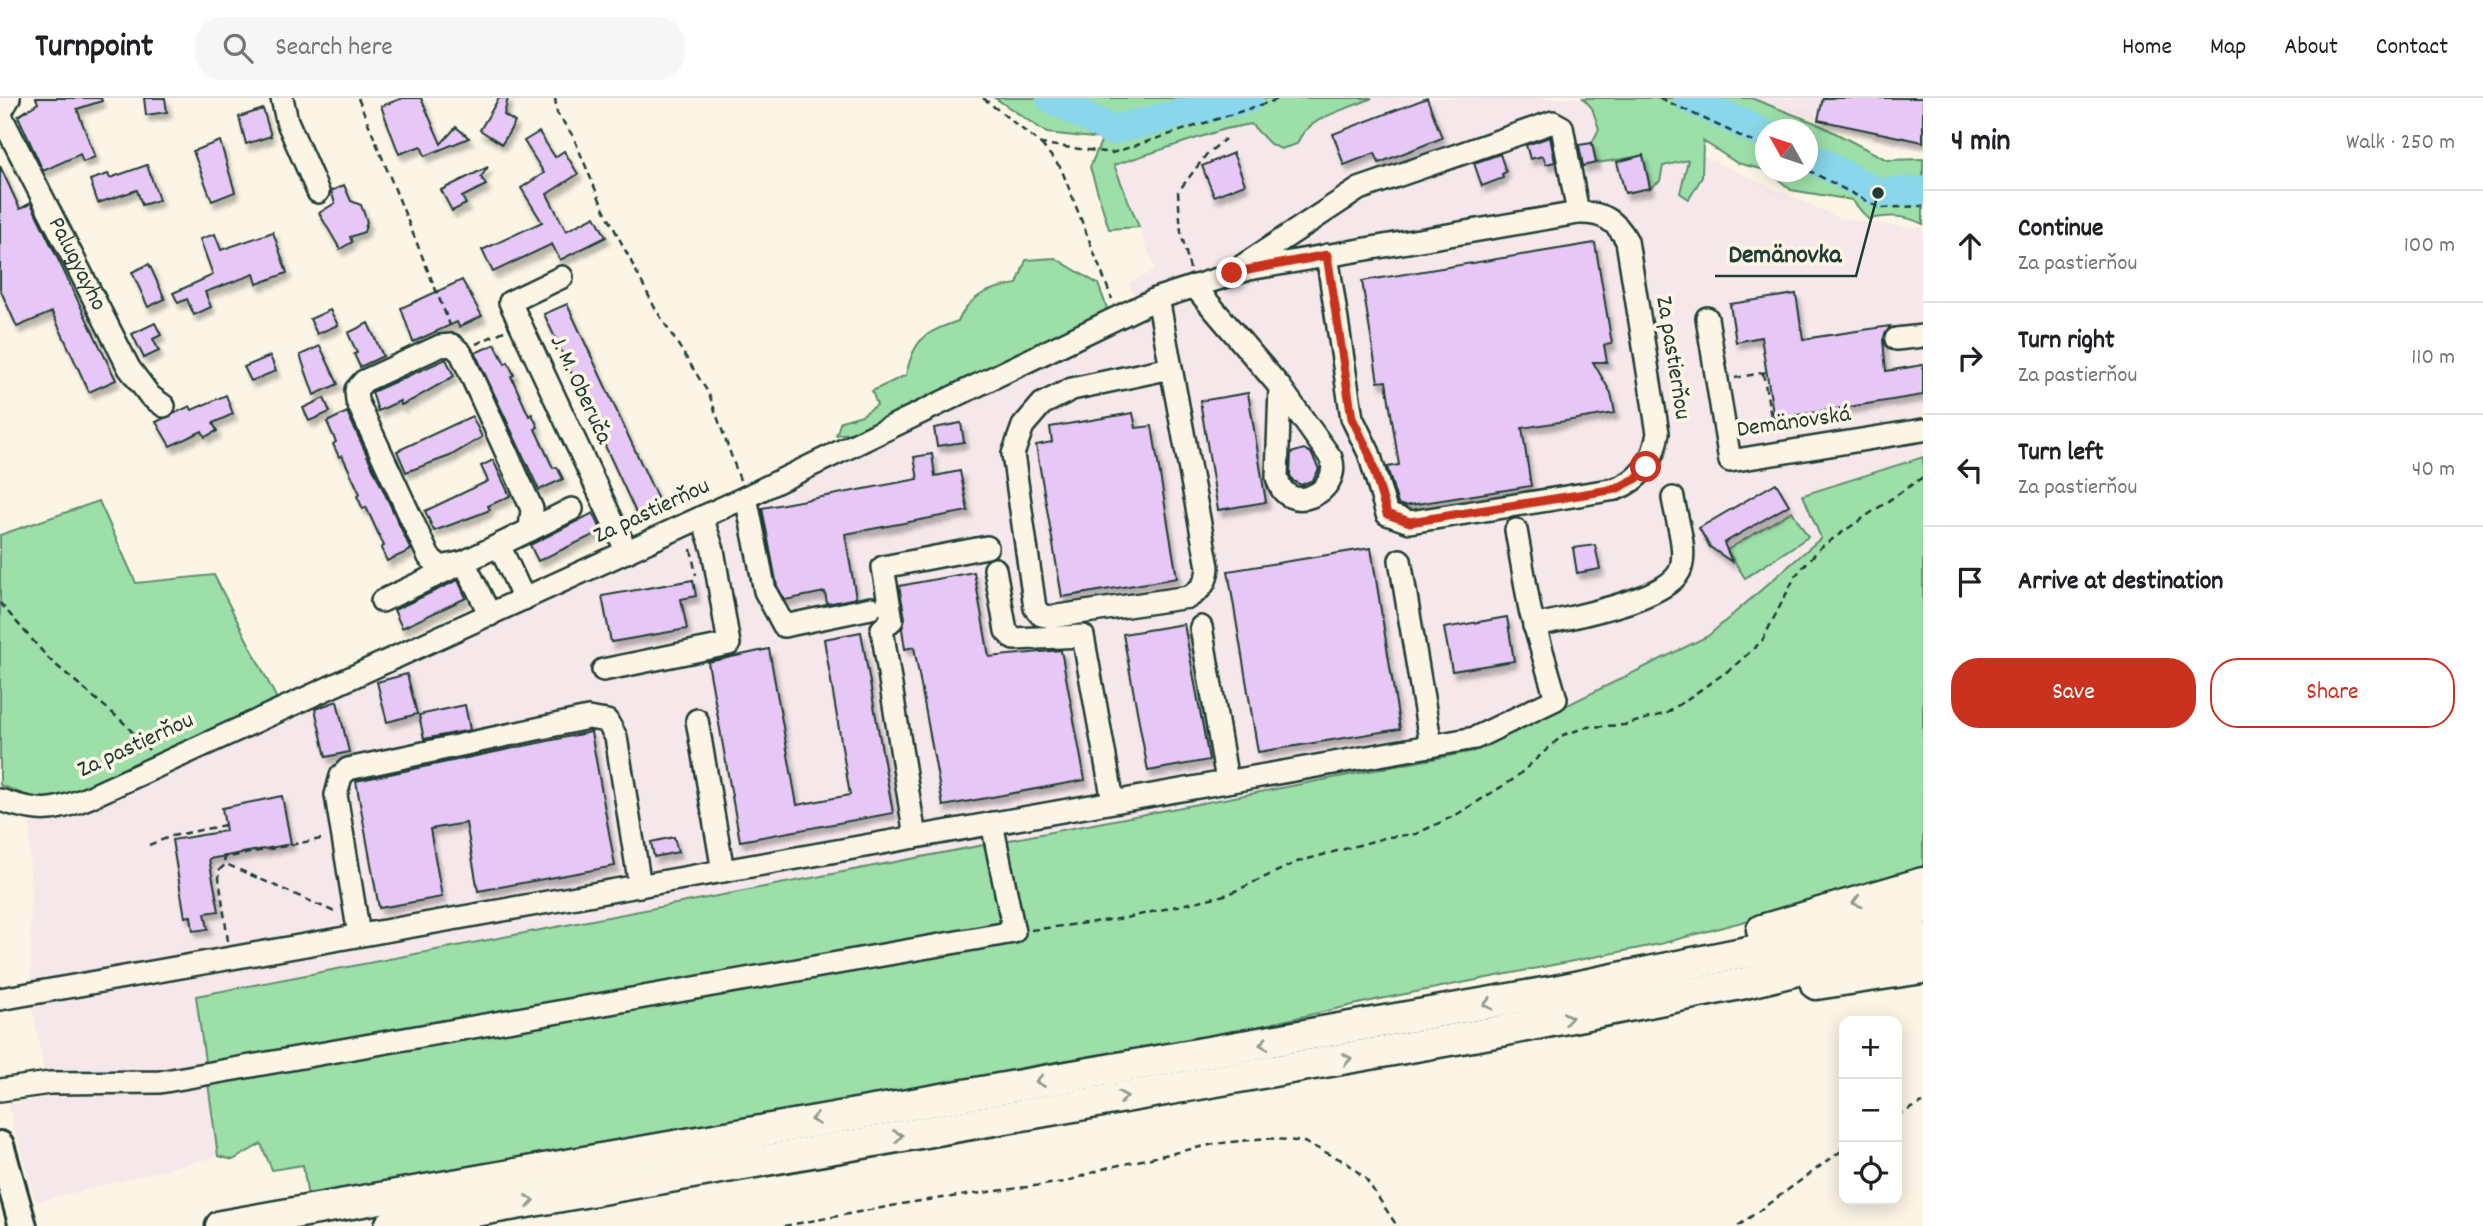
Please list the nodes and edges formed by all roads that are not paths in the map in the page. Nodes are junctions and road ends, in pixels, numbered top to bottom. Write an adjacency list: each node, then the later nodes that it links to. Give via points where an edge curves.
1 (9, 98): 15 (street, Palugyayho, via 0,114 129,368 150,396)
2 (282, 98): 3 (street)
3 (318, 192)
4 (1578, 213): 5 (street, Za pastierňou); 5 (street, Za pastierňou, via 1608,218 1627,241 1658,433 1646,467 1637,478 1616,489 1410,522 1387,514 1369,453 1352,418); 6 (street, via 1562,127 1553,122 1359,189)
5 (1327, 255): 6 (street, Za pastierňou)
6 (1232, 273): 8 (street, Za pastierňou)
7 (562, 277): 25 (street, J. M. Oberuča, via 510,302)
8 (1194, 286): 9 (street, Za pastierňou); 14 (street)
9 (1158, 298): 13 (street); 17 (street, Za pastierňou)
10 (1707, 318): 16 (street, Demänovská, via 1730,461)
11 (1923, 336): 12 (street)
12 (1896, 339)
13 (1171, 368): 13 (street, via 1207,580 1189,597 1041,615 1035,608 1013,454 1023,426 1042,404 1072,389)
14 (1280, 387): 14 (street, via 1334,468 1319,493 1295,499 1279,488 1277,477)
15 (164, 406)
16 (1923, 430)
17 (746, 498): 20 (street, Za pastierňou); 31 (street, via 765,592 784,626)
18 (1673, 498): 33 (street, via 1682,556 1681,570 1673,581 1648,596)
19 (572, 509): 21 (street)
20 (702, 517): 25 (street, Za pastierňou); 35 (street, via 713,550 729,645)
21 (530, 530): 23 (street); 27 (street, via 533,509 455,349 440,346 364,381 356,390 357,401 429,557 441,567)
22 (1516, 530): 33 (street)
23 (499, 545): 27 (street); 29 (street)
24 (987, 547): 42 (street, via 883,567 892,620 882,629)
25 (628, 552): 29 (street, Za pastierňou)
26 (1400, 560): 37 (street)
27 (459, 565): 30 (street); 32 (street)
28 (995, 569): 40 (street, via 1006,631 1014,639 1083,636)
29 (524, 599): 32 (street, Za pastierňou)
30 (382, 601)
31 (871, 608)
32 (490, 615): 39 (street, Za pastierňou, via 56,810 28,809)
33 (1534, 626): 37 (street, via 1556,699 1475,738)
34 (1201, 627): 38 (street)
35 (603, 670)
36 (697, 720): 43 (street)
37 (1431, 746): 38 (street)
38 (1227, 781): 40 (street)
39 (0, 800)
40 (1113, 801): 41 (street)
41 (992, 823): 42 (street); 53 (street, via 1014,932 160,1082 50,1083)
42 (915, 837): 43 (street)
43 (723, 871): 45 (street)
44 (1923, 883): 51 (highway, one-way to 51)
45 (640, 886): 47 (street); 47 (street, via 616,737 607,722 598,718 356,765 341,776 336,795)
46 (1923, 909): 51 (highway, via 1792,943)
47 (358, 929): 52 (street, via 231,958)
48 (1923, 939): 50 (highway)
49 (1923, 968): 50 (highway, via 1821,984)
50 (1745, 983): 58 (highway, one-way to 50, via 1326,1063)
51 (1555, 991): 57 (highway, one-way to 57)
52 (0, 999)
53 (0, 1090)
54 (0, 1145): 55 (main road)
55 (7, 1198): 56 (main road)
56 (23, 1226)
57 (221, 1226)
58 (390, 1226)

